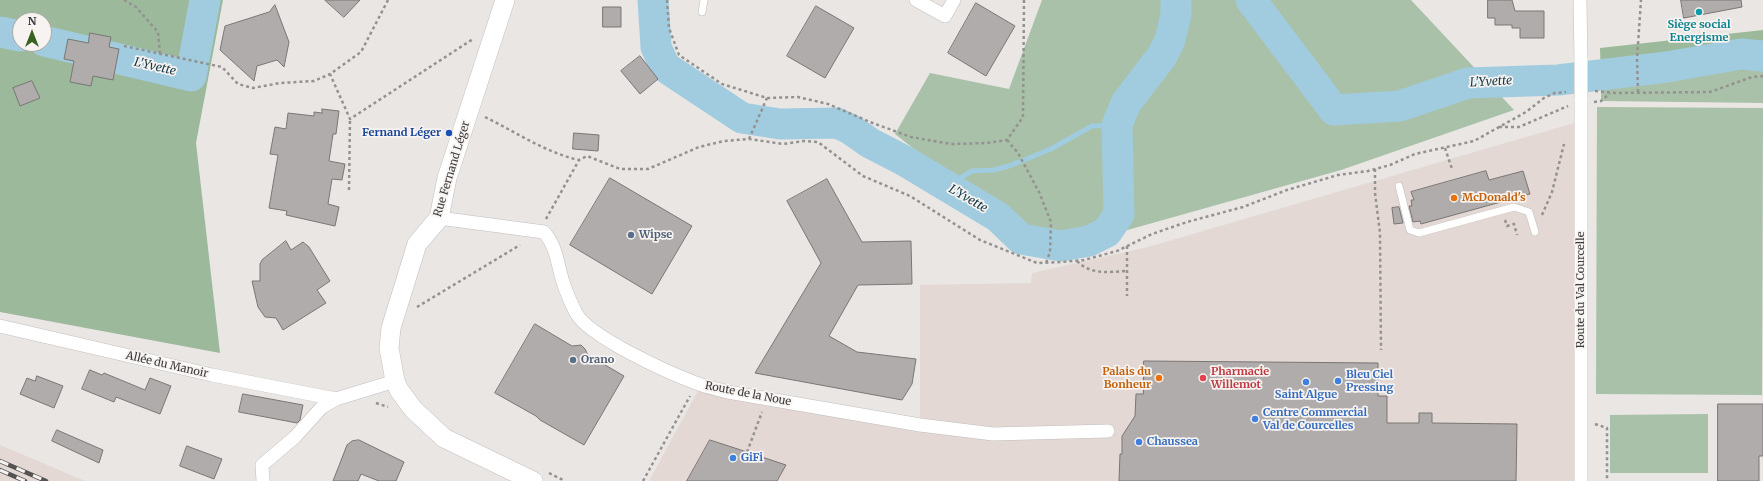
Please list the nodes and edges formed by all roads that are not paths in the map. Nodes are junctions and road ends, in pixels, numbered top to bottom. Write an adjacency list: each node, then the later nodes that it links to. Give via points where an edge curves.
1 (704, 0): 6 (lane)
2 (916, 0): 3 (street, via 946,16)
3 (954, 0)
4 (1580, 0): 16 (street, Route du Val Courcelle, bridge, via 1581,61 1578,98)
5 (505, 2): 8 (street, Rue Fernand Léger, via 447,178)
6 (702, 12)
7 (1399, 186): 9 (lane, via 1410,230 1415,232 1514,207 1529,212)
8 (439, 218): 11 (street, Rue Fernand Léger, via 418,244 391,328 389,348); 13 (street, Route de la Noue, via 544,232 552,242 559,260 563,283 577,315 600,336 661,369 697,384 767,399 993,434)
9 (1535, 232)
10 (0, 326): 12 (street, Allée du Manoir, via 212,375)
11 (394, 381): 12 (street); 15 (street, Rue Fernand Léger, via 413,409 444,438)
12 (336, 399): 14 (street, via 322,407 295,437 262,465)
13 (1108, 431)
14 (263, 481)
15 (533, 481)
16 (1581, 481)

